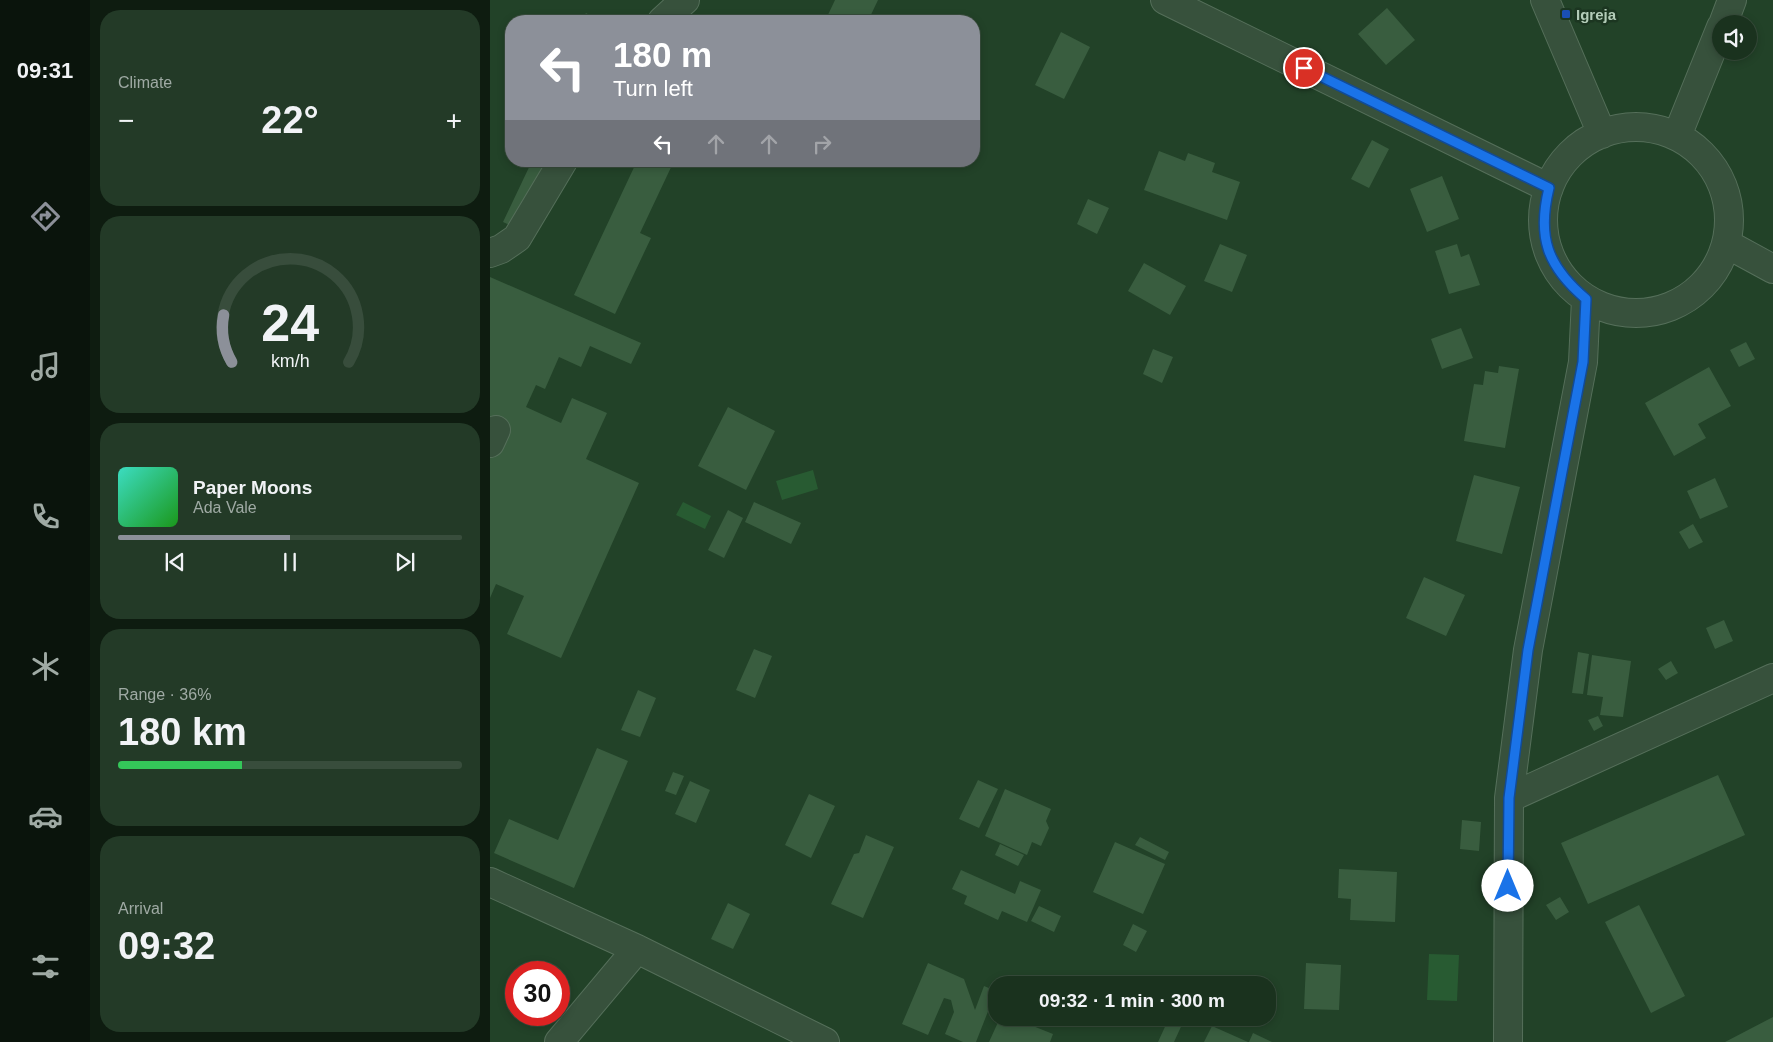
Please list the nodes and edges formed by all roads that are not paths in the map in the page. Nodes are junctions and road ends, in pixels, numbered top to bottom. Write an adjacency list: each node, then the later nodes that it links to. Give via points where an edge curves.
1 (684, 0): 5 (street)
2 (1165, 0): 11 (street)
3 (1545, 0): 8 (street)
4 (1732, 0): 6 (street)
5 (668, 15)
6 (1726, 15)
7 (1712, 50): 9 (street)
8 (1602, 134): 9 (street, via 1644,128); 11 (street, via 1579,146 1567,158)
9 (1677, 136): 12 (street, via 1698,150 1715,170 1726,194 1730,219)
10 (559, 167): 13 (street, via 517,238 501,250)
11 (1549, 188): 15 (street, via 1543,212 1544,238 1567,283)
12 (1727, 244): 14 (street); 15 (street, via 1715,271 1696,293 1670,307 1642,314 1613,311)
13 (490, 253)
14 (1773, 269)
15 (1586, 299): 17 (street, via 1583,362 1528,650)
16 (1773, 678): 17 (street)
17 (1509, 798): 22 (street)
18 (490, 882): 19 (street)
19 (637, 949): 20 (street); 21 (street)
20 (559, 1042)
21 (826, 1042)
22 (1508, 1042)

